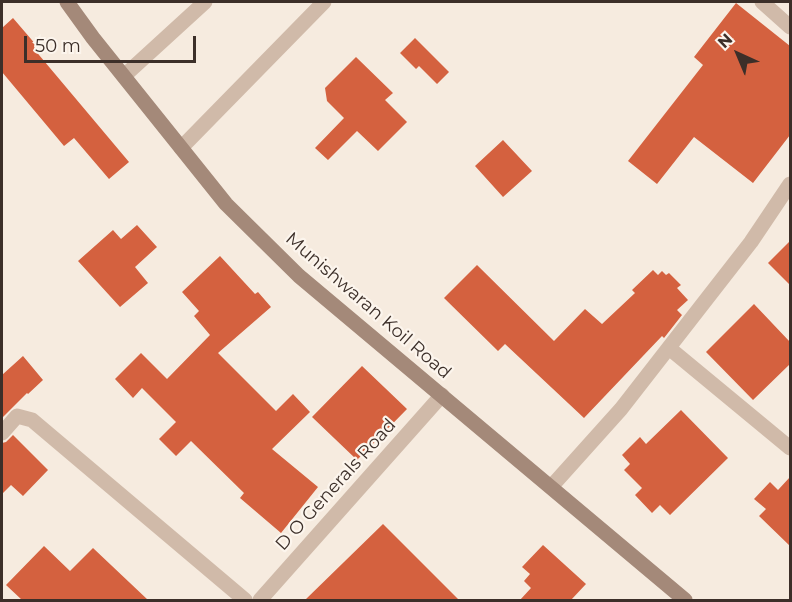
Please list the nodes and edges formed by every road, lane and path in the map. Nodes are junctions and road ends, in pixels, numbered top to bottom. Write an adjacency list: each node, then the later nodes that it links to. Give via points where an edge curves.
1 (67, 2): 6 (main road, Munishwaran Koil Road)
2 (205, 2): 6 (street)
3 (324, 2): 7 (street)
4 (762, 2): 5 (street)
5 (790, 27)
6 (124, 76): 7 (main road, Munishwaran Koil Road)
7 (181, 148): 10 (main road, Munishwaran Koil Road, via 226,204 299,276)
8 (790, 184): 9 (street, via 751,242)
9 (669, 348): 12 (street); 13 (street, via 621,409)
10 (442, 395): 13 (main road, Munishwaran Koil Road); 15 (street, D O Generals Road)
11 (2, 433): 14 (street, via 17,416 32,420)
12 (790, 448)
13 (550, 487): 16 (main road, Munishwaran Koil Road)
14 (245, 600)
15 (260, 600)
16 (685, 600)

